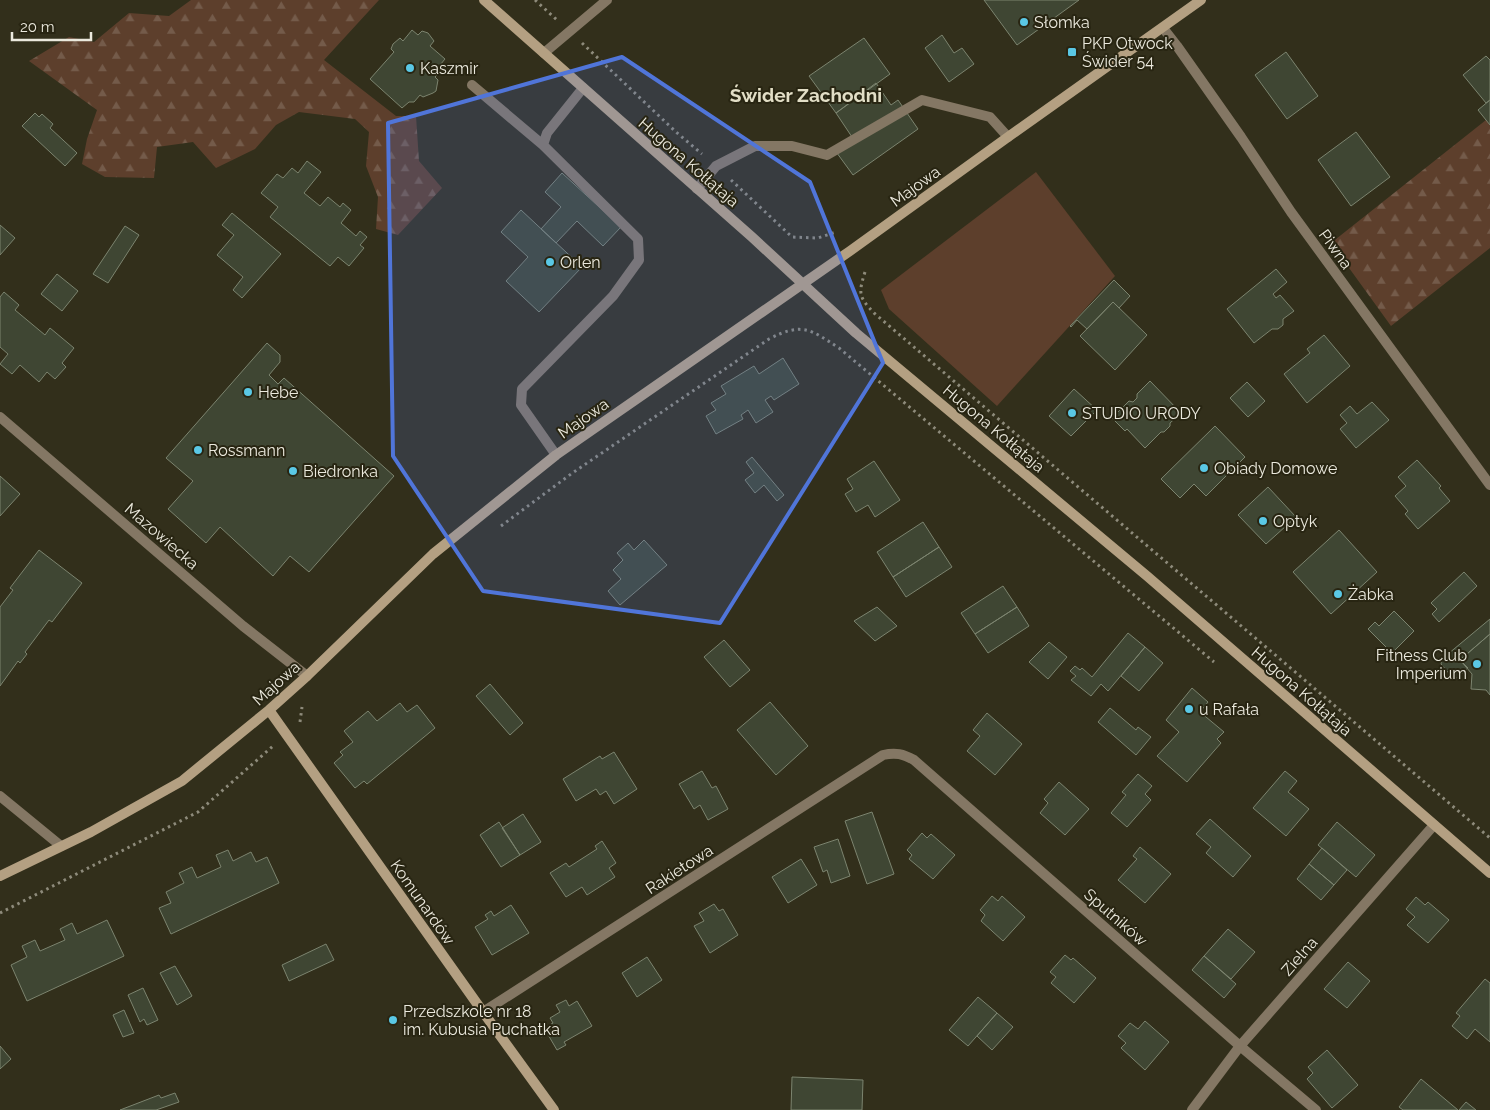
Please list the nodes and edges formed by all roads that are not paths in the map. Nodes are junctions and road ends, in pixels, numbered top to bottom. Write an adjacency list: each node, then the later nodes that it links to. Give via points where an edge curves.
1 (484, 0): 5 (street, Hugona Kołłątaja)
2 (606, 0): 5 (street)
3 (1201, 0): 4 (street, Majowa)
4 (1164, 28): 8 (street, Majowa); 14 (street, Piwna, via 1290,212)
5 (544, 53): 7 (street, Hugona Kołłątaja)
6 (472, 85): 9 (street)
7 (583, 88): 9 (street, via 547,133); 10 (street, Hugona Kołłątaja)
8 (1008, 137): 10 (street, via 990,117 922,100 827,155 792,146 755,146 716,166); 11 (street, Majowa)
9 (543, 145): 13 (street, via 638,239 639,260 613,296 522,389 521,405)
10 (697, 189): 11 (street, Hugona Kołłątaja)
11 (803, 283): 13 (street, Majowa); 19 (street, Hugona Kołłątaja, via 856,333 1147,576)
12 (0, 417): 15 (street, Mazowiecka, via 242,626)
13 (556, 455): 15 (street, Majowa, via 433,554)
14 (1490, 485)
15 (307, 676): 16 (street, Majowa)
16 (269, 710): 20 (street, Majowa, via 182,781); 23 (street, Komunardów)
17 (893, 753): 23 (street, Rakietowa, via 883,755); 24 (street, Sputników, via 904,754 914,760)
18 (0, 796): 20 (street)
19 (1434, 825): 21 (street, Hugona Kołłątaja); 24 (street, Zielna)
20 (61, 846): 22 (street, Majowa)
21 (1490, 873)
22 (0, 876)
23 (483, 1012): 25 (street, Komunardów)
24 (1240, 1046): 26 (street, Zielna); 27 (street, Sputników)
25 (554, 1110)
26 (1192, 1110)
27 (1316, 1110)

